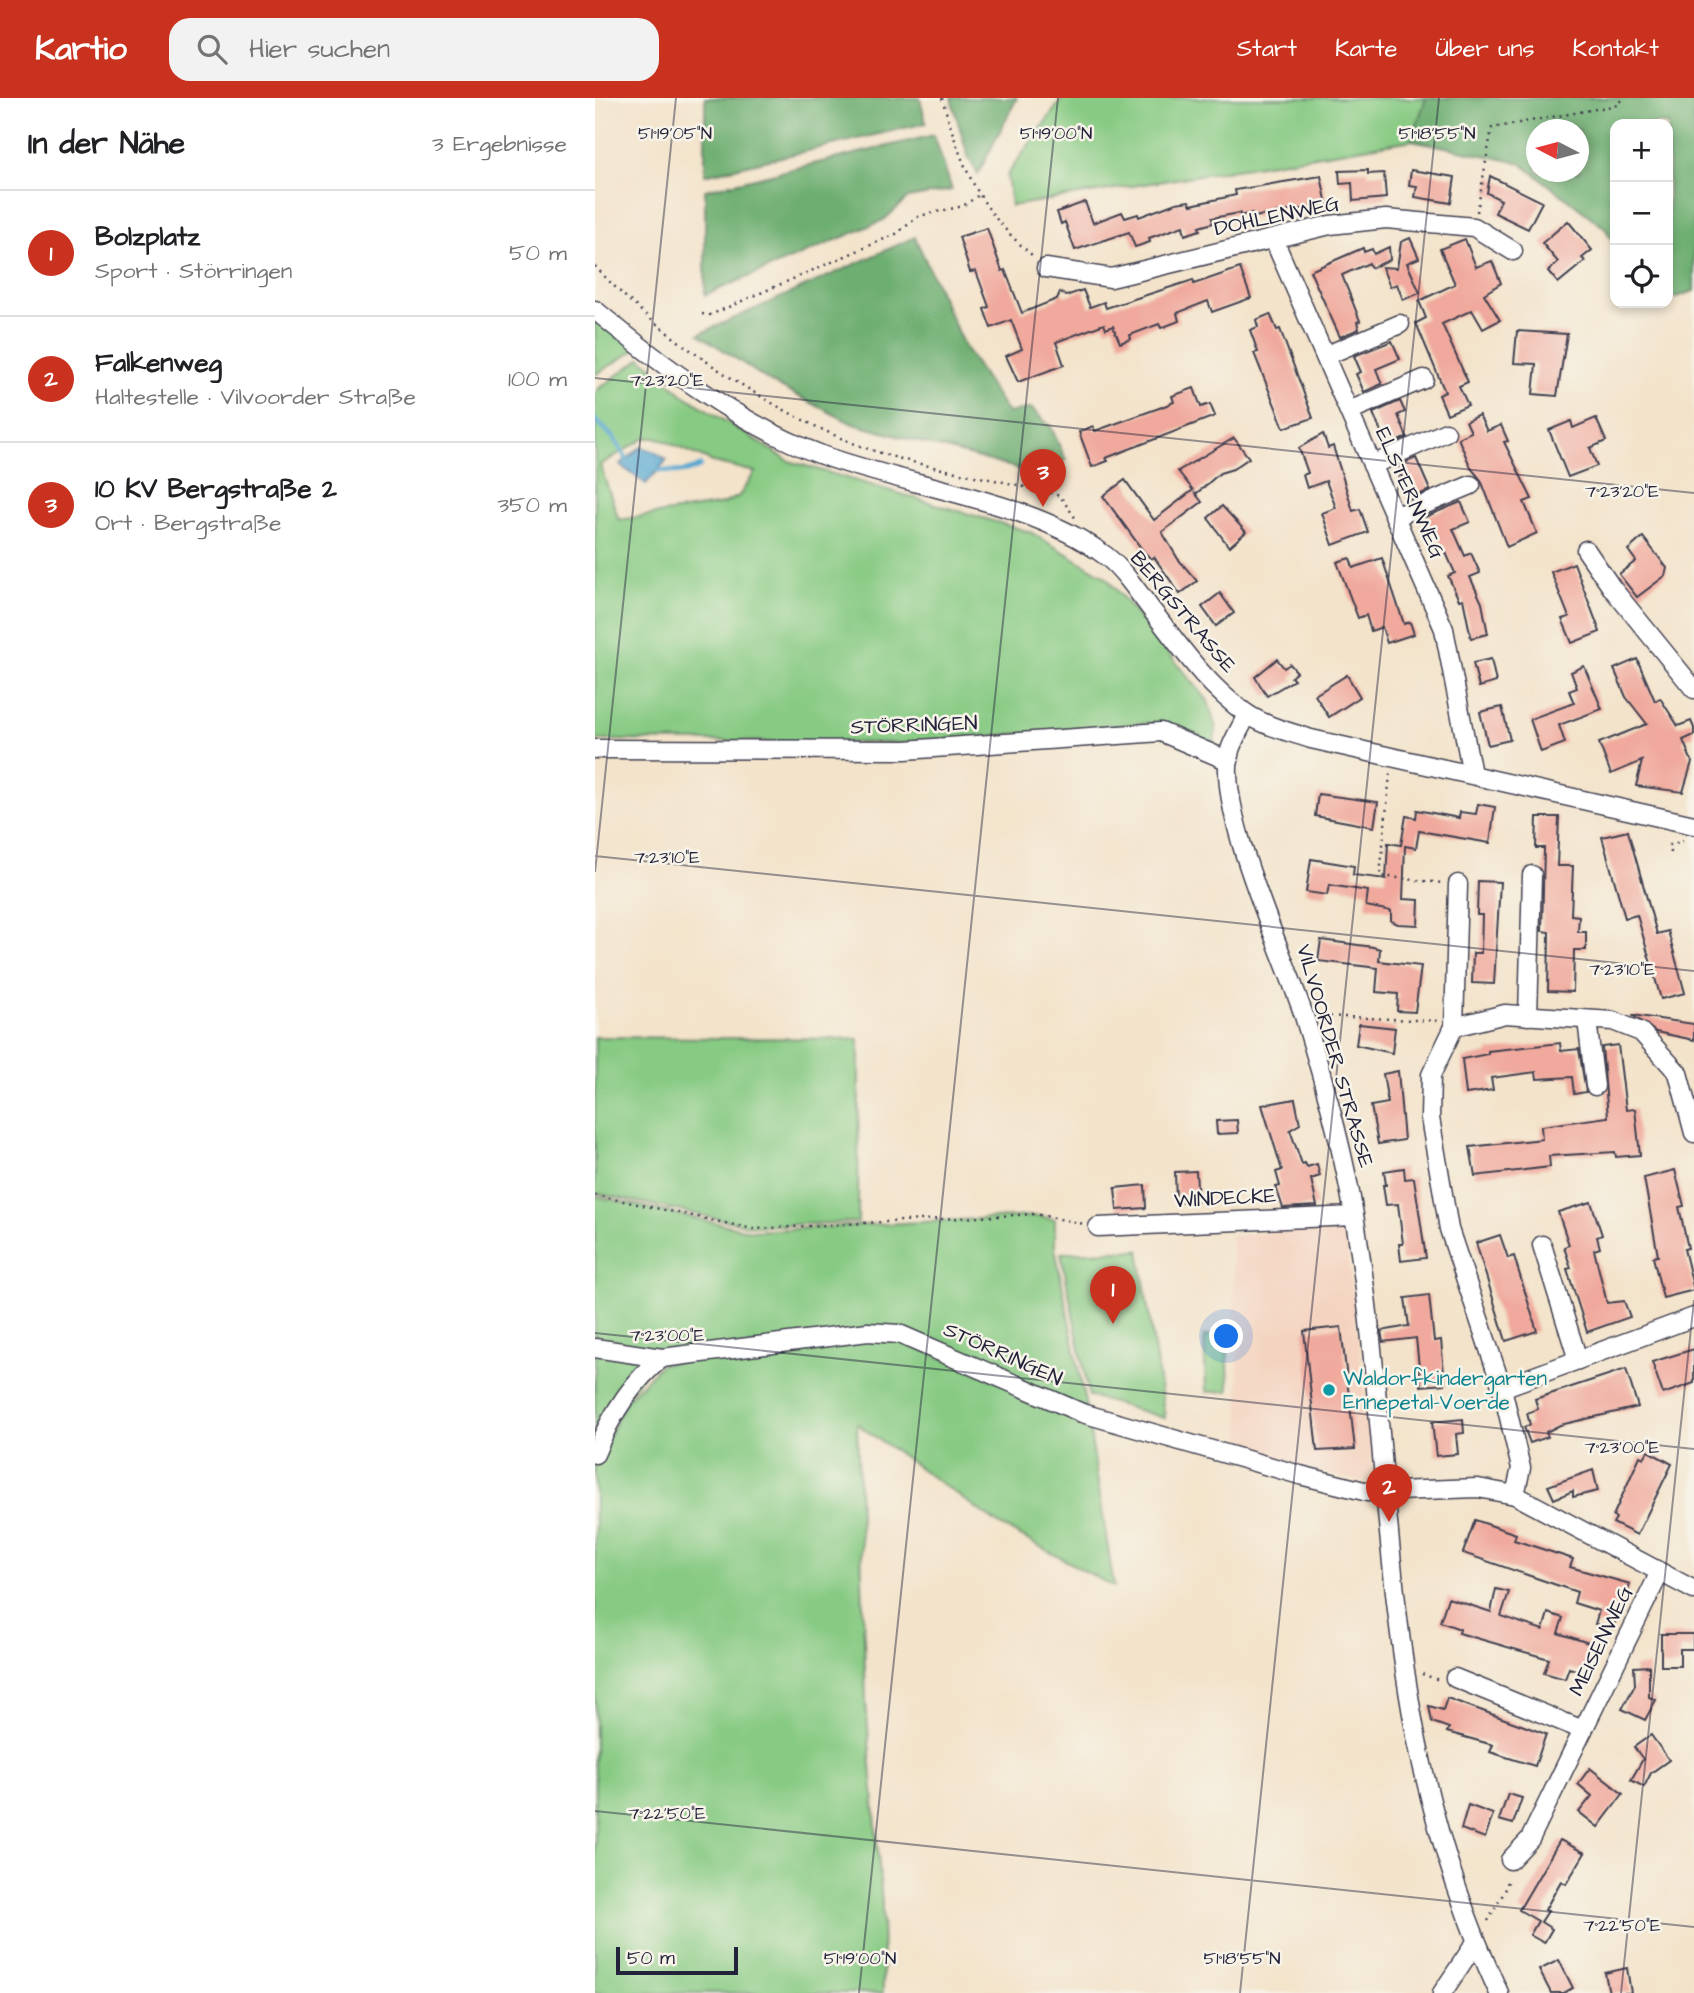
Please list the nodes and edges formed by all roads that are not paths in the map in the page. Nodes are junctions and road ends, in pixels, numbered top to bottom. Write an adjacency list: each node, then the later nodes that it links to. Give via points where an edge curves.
1 (1274, 240): 2 (street, DOHLENWEG, via 1330,225 1386,219 1474,227); 3 (street, DOHLENWEG, via 1111,278); 6 (street, ELSTERNWEG)
2 (1513, 251)
3 (1046, 268)
4 (595, 310): 15 (street, BERGSTRASSE, via 671,371 784,438 856,467 1037,519 1084,541 1133,585 1202,676)
5 (1400, 324): 6 (street)
6 (1325, 356): 8 (street, ELSTERNWEG)
7 (1424, 379): 8 (street)
8 (1349, 411): 10 (street, ELSTERNWEG)
9 (1446, 432): 10 (street)
10 (1372, 465): 12 (street, ELSTERNWEG)
11 (1471, 485): 12 (street)
12 (1395, 517): 18 (street, ELSTERNWEG, via 1444,629)
13 (1586, 550): 14 (street)
14 (1694, 689)
15 (1247, 714): 17 (street, VILVOORDER STRASSE); 18 (street, BERGSTRASSE, via 1311,739)
16 (595, 749): 17 (street, STÖRRINGEN, via 905,750 1161,732)
17 (1229, 761): 27 (street, VILVOORDER STRASSE, via 1234,820 1304,1015)
18 (1472, 774): 19 (street, BERGSTRASSE)
19 (1691, 832)
20 (1532, 875): 22 (street)
21 (1458, 884): 24 (street)
22 (1528, 1016): 23 (street); 24 (street, via 1505,1014)
23 (1587, 1020): 25 (street); 26 (street, via 1613,1021 1641,1032 1659,1049 1678,1073)
24 (1454, 1027): 34 (street, via 1431,1075 1430,1118 1449,1228)
25 (1595, 1086)
26 (1694, 1133)
27 (1355, 1216): 28 (street, WINDECKE); 36 (street, VILVOORDER STRASSE)
28 (1098, 1227)
29 (1542, 1245): 33 (street)
30 (1694, 1317): 33 (street)
31 (595, 1348): 32 (street, STÖRRINGEN)
32 (662, 1358): 35 (street, via 640,1376 624,1398); 36 (street, STÖRRINGEN, via 868,1332 899,1334 1082,1413 1300,1475)
33 (1578, 1360): 34 (street)
34 (1502, 1388): 37 (street, via 1521,1468)
35 (595, 1454)
36 (1386, 1492): 37 (street, STÖRRINGEN, via 1478,1488); 43 (street, VILVOORDER STRASSE, via 1405,1668 1432,1803)
37 (1515, 1494): 38 (street, STÖRRINGEN)
38 (1660, 1572): 39 (street, STÖRRINGEN); 41 (street, MEISENWEG)
39 (1694, 1590)
40 (1455, 1678): 41 (street, MEISENWEG)
41 (1583, 1730): 42 (street, MEISENWEG, via 1530,1839)
42 (1510, 1860)
43 (1476, 1942): 44 (street); 45 (street, VILVOORDER STRASSE)
44 (1442, 1993)
45 (1499, 1993)

